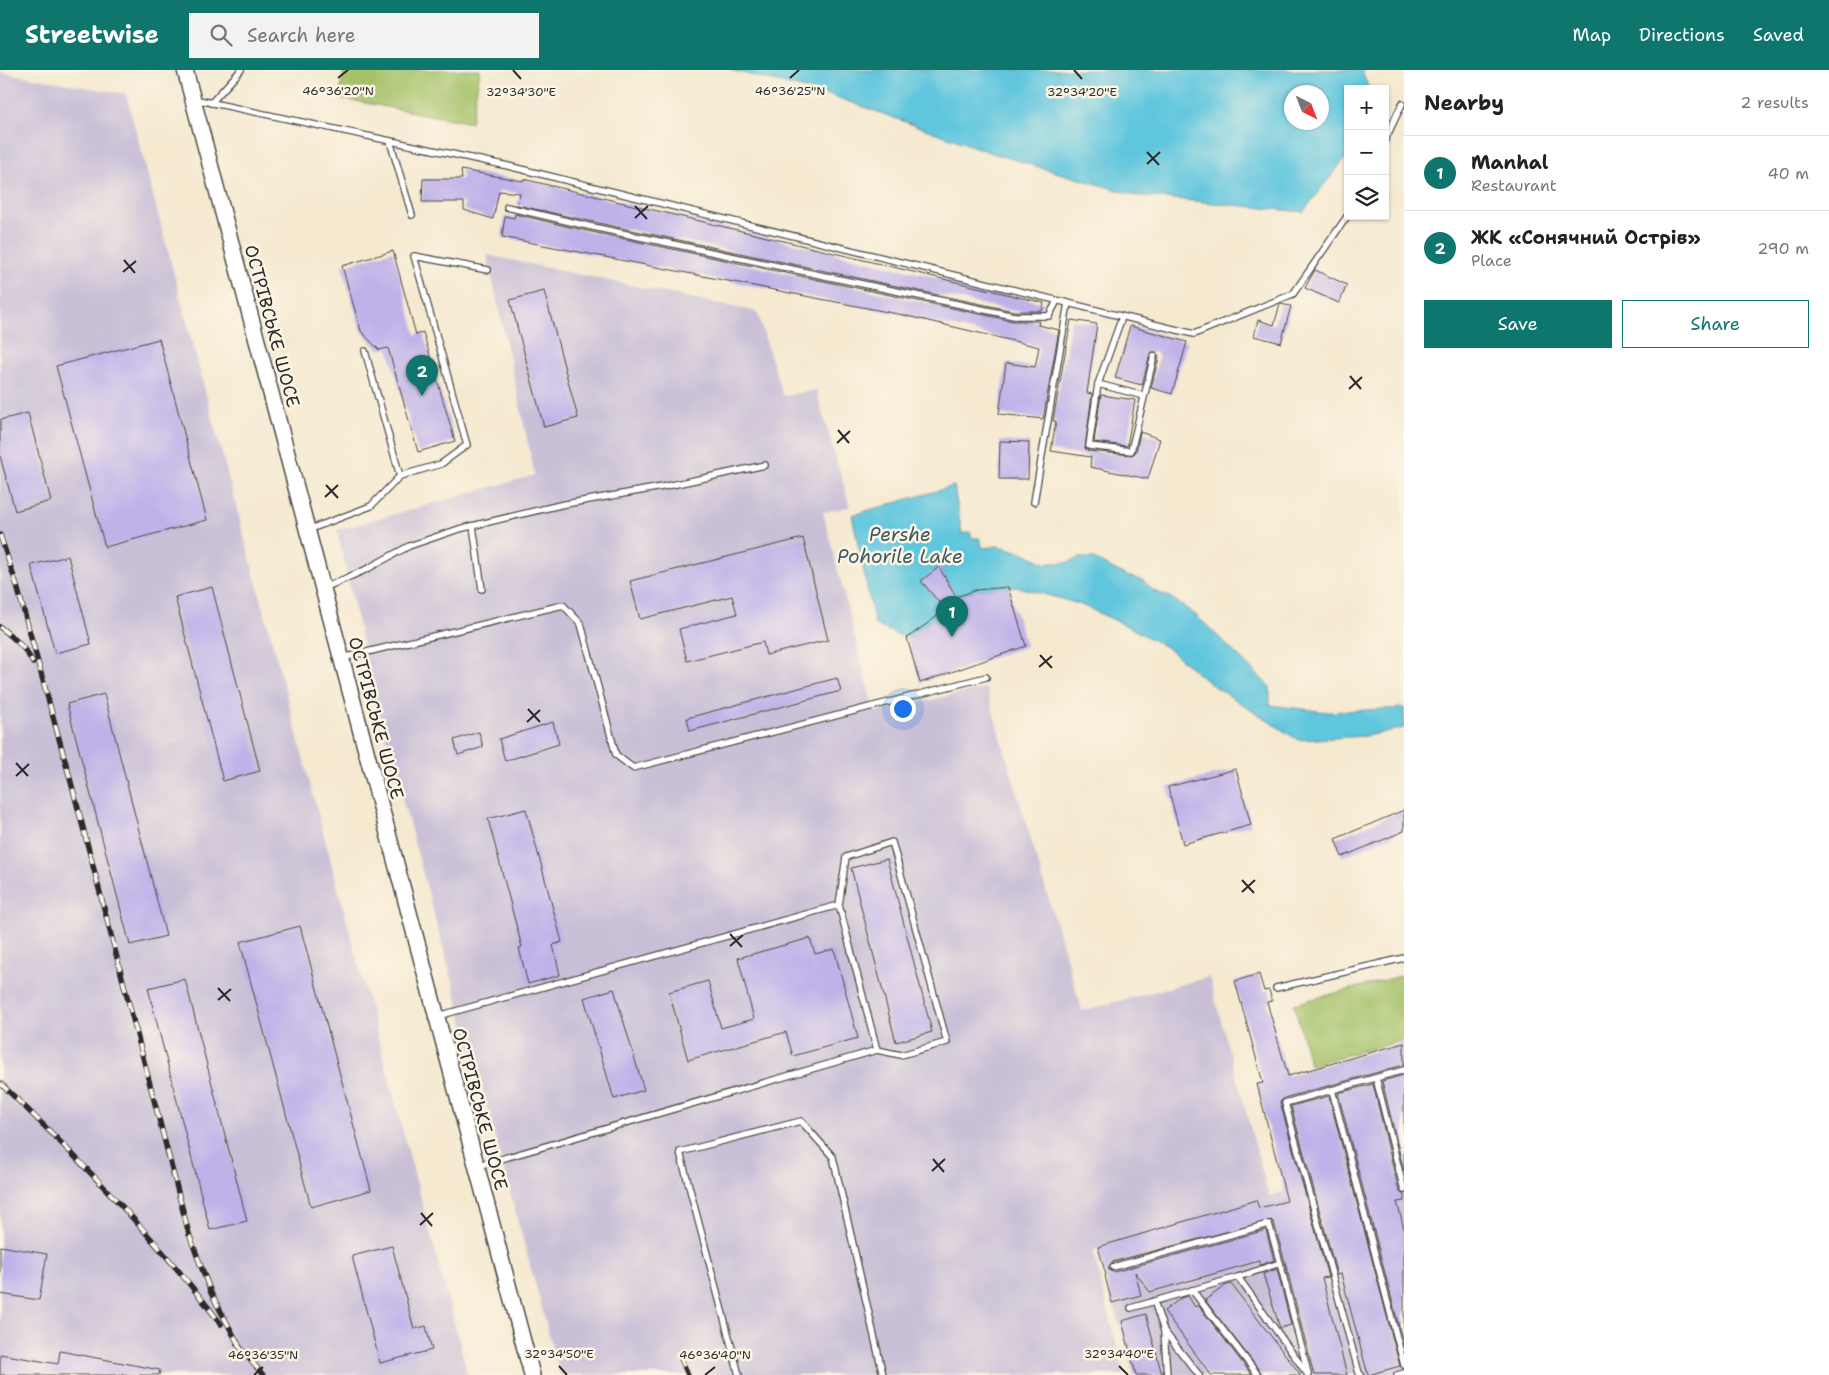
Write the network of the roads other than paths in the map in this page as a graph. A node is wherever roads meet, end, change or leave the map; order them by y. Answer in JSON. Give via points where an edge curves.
{"nodes":[{"id":1,"x":185,"y":70,"type":"edge"},
{"id":2,"x":241,"y":70,"type":"edge"},
{"id":3,"x":192,"y":99,"type":"junction"},
{"id":4,"x":211,"y":103,"type":"junction"},
{"id":5,"x":1402,"y":104,"type":"dead end"},
{"id":6,"x":1389,"y":132,"type":"edge"},
{"id":7,"x":390,"y":141,"type":"junction"},
{"id":8,"x":507,"y":207,"type":"dead end"},
{"id":9,"x":412,"y":215,"type":"dead end"},
{"id":10,"x":1345,"y":220,"type":"edge"},
{"id":11,"x":488,"y":270,"type":"dead end"},
{"id":12,"x":1057,"y":301,"type":"junction"},
{"id":13,"x":1068,"y":304,"type":"junction"},
{"id":14,"x":1122,"y":316,"type":"junction"},
{"id":15,"x":365,"y":351,"type":"dead end"},
{"id":16,"x":1154,"y":356,"type":"dead end"},
{"id":17,"x":1098,"y":384,"type":"junction"},
{"id":18,"x":1144,"y":396,"type":"junction"},
{"id":19,"x":765,"y":465,"type":"dead end"},
{"id":20,"x":400,"y":476,"type":"junction"},
{"id":21,"x":1034,"y":502,"type":"dead end"},
{"id":22,"x":473,"y":526,"type":"junction"},
{"id":23,"x":307,"y":530,"type":"junction"},
{"id":24,"x":322,"y":588,"type":"junction"},
{"id":25,"x":482,"y":589,"type":"dead end"},
{"id":26,"x":341,"y":659,"type":"junction"},
{"id":27,"x":986,"y":678,"type":"dead end"},
{"id":28,"x":839,"y":906,"type":"junction"},
{"id":29,"x":1404,"y":958,"type":"edge"},
{"id":30,"x":1276,"y":988,"type":"dead end"},
{"id":31,"x":436,"y":1016,"type":"junction"},
{"id":32,"x":877,"y":1050,"type":"junction"},
{"id":33,"x":1404,"y":1070,"type":"edge"},
{"id":34,"x":1376,"y":1078,"type":"junction"},
{"id":35,"x":1332,"y":1090,"type":"junction"},
{"id":36,"x":476,"y":1166,"type":"junction"},
{"id":37,"x":1404,"y":1190,"type":"edge"},
{"id":38,"x":1280,"y":1263,"type":"junction"},
{"id":39,"x":1113,"y":1267,"type":"dead end"},
{"id":40,"x":1238,"y":1277,"type":"junction"},
{"id":41,"x":1192,"y":1290,"type":"junction"},
{"id":42,"x":1154,"y":1301,"type":"junction"},
{"id":43,"x":1130,"y":1308,"type":"dead end"},
{"id":44,"x":1164,"y":1331,"type":"junction"},
{"id":45,"x":1404,"y":1365,"type":"edge"},
{"id":46,"x":1404,"y":1373,"type":"edge"},
{"id":47,"x":532,"y":1375,"type":"edge"},
{"id":48,"x":739,"y":1375,"type":"edge"},
{"id":49,"x":883,"y":1375,"type":"edge"},
{"id":50,"x":1168,"y":1375,"type":"edge"},
{"id":51,"x":1200,"y":1375,"type":"edge"},
{"id":52,"x":1258,"y":1375,"type":"edge"},
{"id":53,"x":1308,"y":1375,"type":"edge"},
{"id":54,"x":1361,"y":1375,"type":"edge"},
{"id":55,"x":1397,"y":1375,"type":"edge"}],
"edges":[{"from":1,"to":3,"type":"street","name":"ОСТРІВСЬКЕ ШОСЕ"},
{"from":2,"to":4,"type":"lane"},
{"from":3,"to":4,"type":"lane"},
{"from":3,"to":23,"type":"street","name":"ОСТРІВСЬКЕ ШОСЕ"},
{"from":4,"to":7,"type":"lane"},
{"from":5,"to":6,"type":"lane"},
{"from":7,"to":9,"type":"lane"},
{"from":7,"to":12,"type":"lane","via":[[508,166]]},
{"from":8,"to":12,"type":"lane","via":[[1014,316],[1049,316]]},
{"from":10,"to":14,"type":"lane","via":[[1293,294],[1194,334]]},
{"from":11,"to":20,"type":"lane","via":[[414,256],[467,445],[441,464]]},
{"from":12,"to":13,"type":"lane"},
{"from":13,"to":14,"type":"lane"},
{"from":13,"to":21,"type":"lane"},
{"from":14,"to":17,"type":"lane"},
{"from":15,"to":20,"type":"lane"},
{"from":16,"to":18,"type":"lane"},
{"from":17,"to":18,"type":"lane"},
{"from":17,"to":18,"type":"lane","via":[[1089,446],[1131,451]]},
{"from":19,"to":22,"type":"lane","via":[[560,505]]},
{"from":20,"to":23,"type":"lane","via":[[371,506]]},
{"from":22,"to":24,"type":"lane","via":[[409,546]]},
{"from":22,"to":25,"type":"lane"},
{"from":23,"to":24,"type":"street","name":"ОСТРІВСЬКЕ ШОСЕ"},
{"from":24,"to":26,"type":"street","name":"ОСТРІВСЬКЕ ШОСЕ"},
{"from":26,"to":27,"type":"lane","via":[[563,604],[581,624],[616,755],[633,768]]},
{"from":26,"to":31,"type":"street","name":"ОСТРІВСЬКЕ ШОСЕ"},
{"from":28,"to":31,"type":"lane"},
{"from":28,"to":32,"type":"lane"},
{"from":28,"to":32,"type":"lane","via":[[846,857],[892,842],[947,1042],[901,1055]]},
{"from":29,"to":30,"type":"lane"},
{"from":31,"to":36,"type":"street","name":"ОСТРІВСЬКЕ ШОСЕ"},
{"from":32,"to":36,"type":"lane"},
{"from":33,"to":34,"type":"lane"},
{"from":34,"to":35,"type":"lane"},
{"from":34,"to":37,"type":"lane"},
{"from":35,"to":45,"type":"lane"},
{"from":35,"to":54,"type":"lane","via":[[1285,1103]]},
{"from":36,"to":47,"type":"street","name":"ОСТРІВСЬКЕ ШОСЕ"},
{"from":38,"to":39,"type":"lane","via":[[1269,1224]]},
{"from":38,"to":40,"type":"lane"},
{"from":38,"to":53,"type":"lane"},
{"from":40,"to":41,"type":"lane"},
{"from":40,"to":53,"type":"lane"},
{"from":41,"to":42,"type":"lane"},
{"from":41,"to":52,"type":"lane"},
{"from":42,"to":43,"type":"lane"},
{"from":42,"to":44,"type":"lane"},
{"from":44,"to":50,"type":"lane"},
{"from":44,"to":51,"type":"lane"},
{"from":46,"to":55,"type":"lane"},
{"from":48,"to":49,"type":"lane","via":[[680,1152],[801,1121],[833,1157]]}]}
